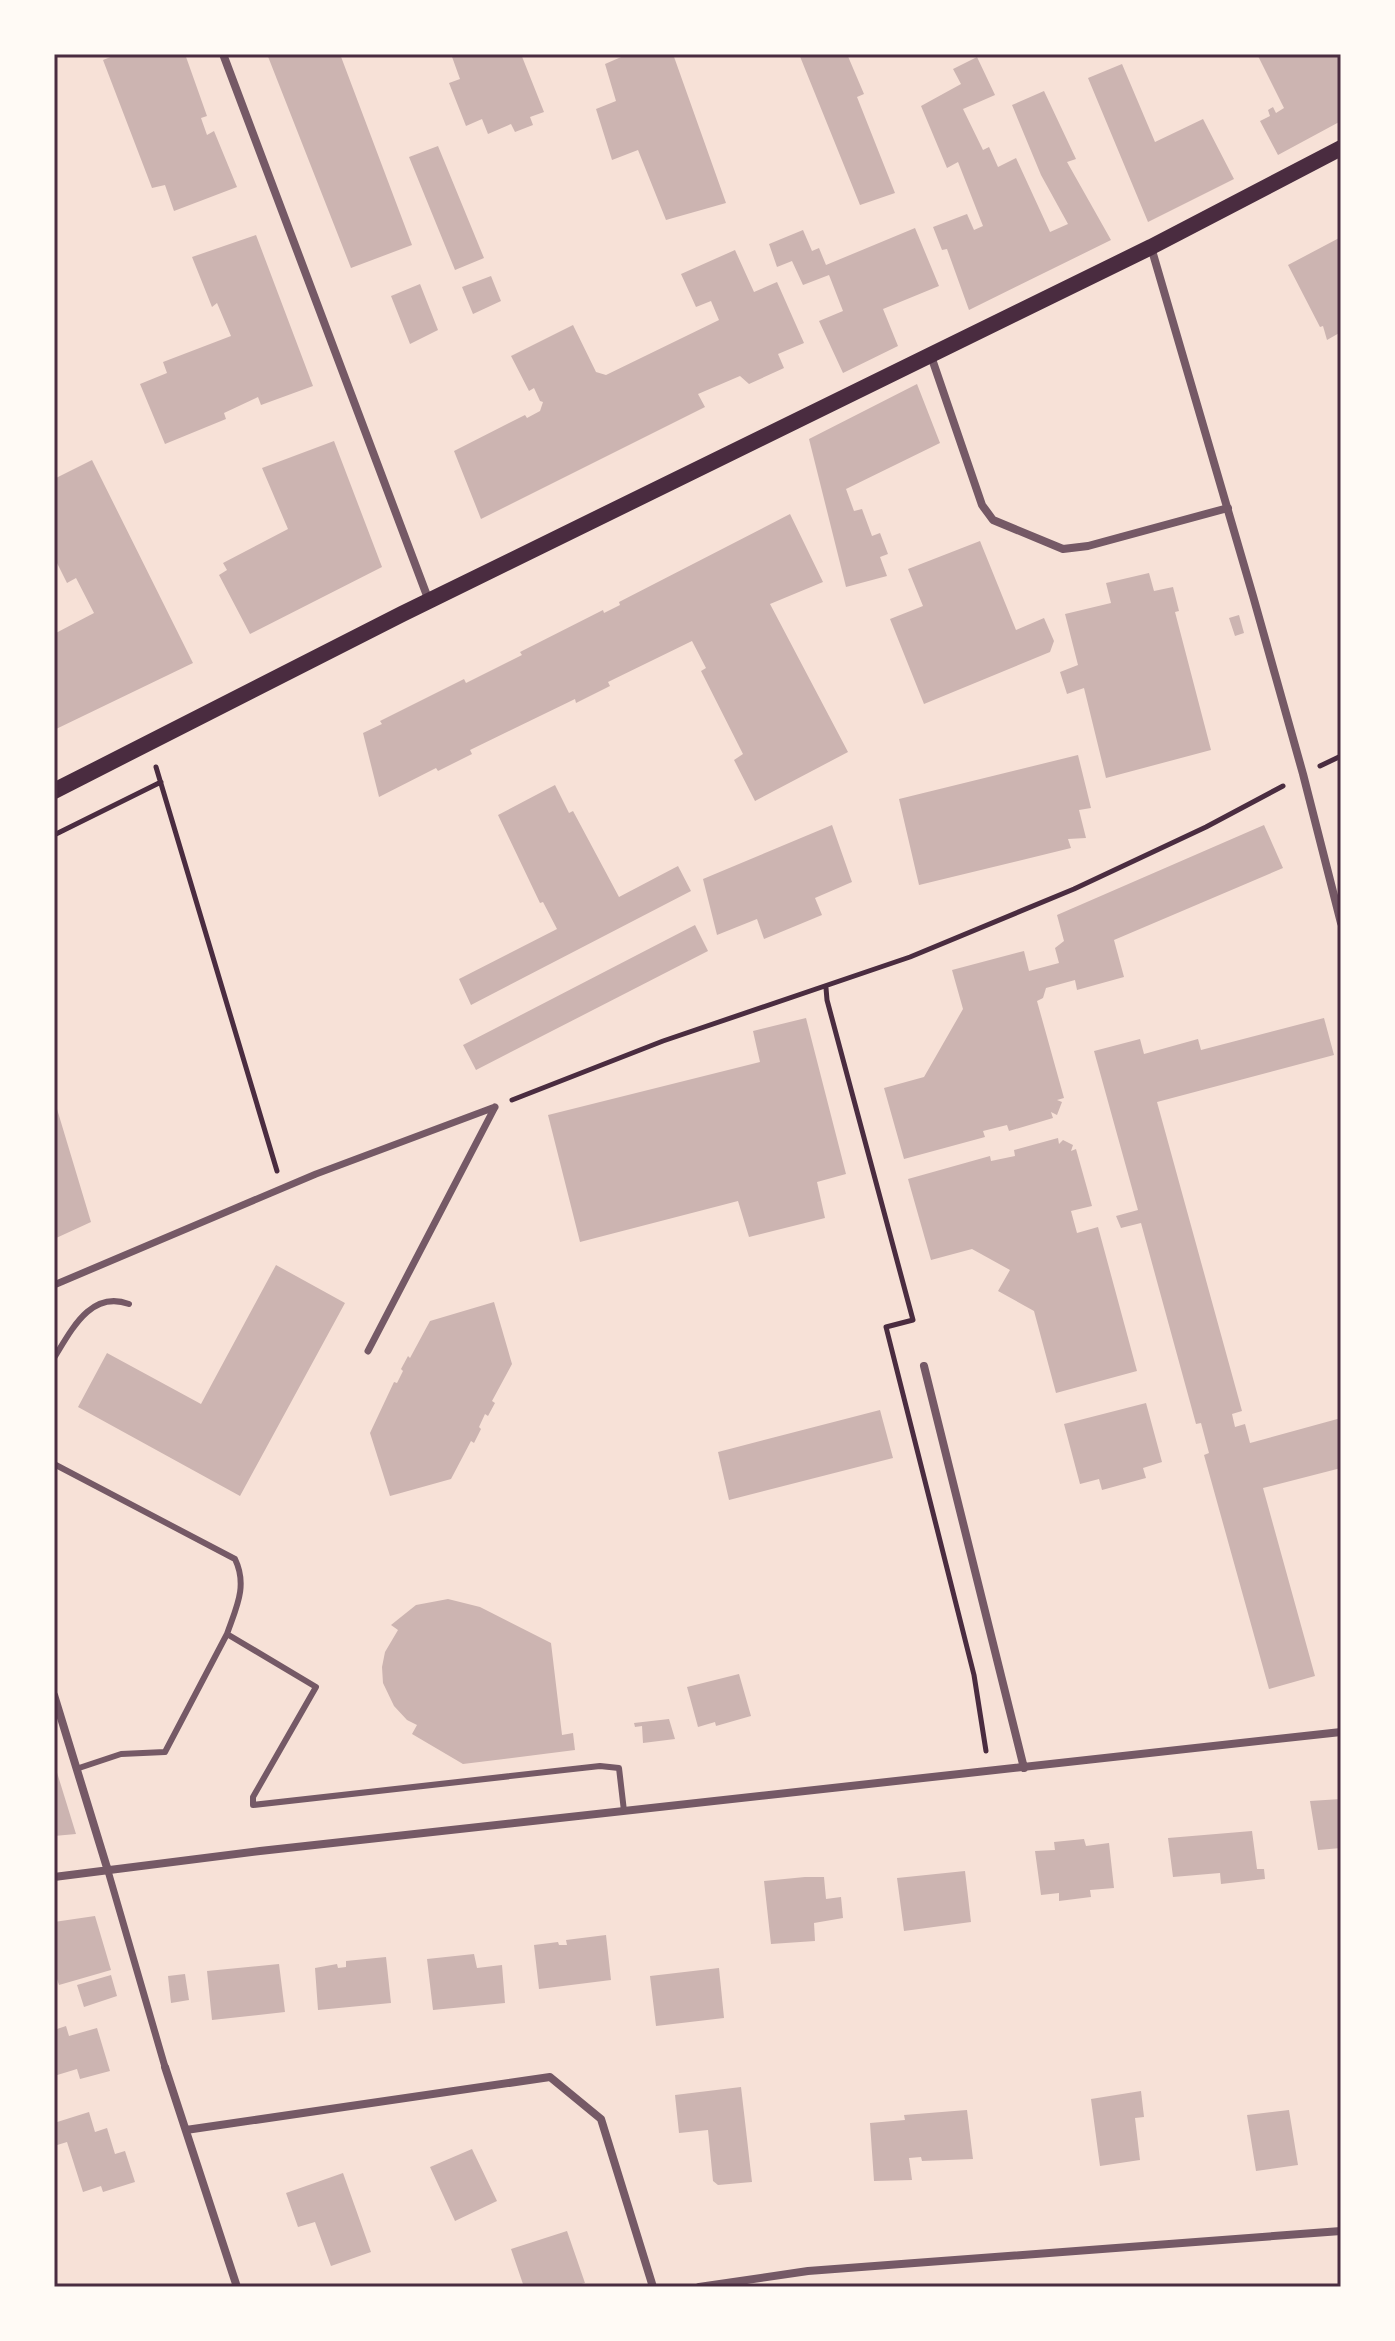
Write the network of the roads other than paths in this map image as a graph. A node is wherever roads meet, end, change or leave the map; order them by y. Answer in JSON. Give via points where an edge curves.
{"nodes":[{"id":1,"x":223,"y":54,"type":"edge"},
{"id":2,"x":1341,"y":148,"type":"edge"},
{"id":3,"x":1151,"y":247,"type":"junction"},
{"id":4,"x":930,"y":355,"type":"junction"},
{"id":5,"x":1228,"y":508,"type":"junction"},
{"id":6,"x":429,"y":601,"type":"junction"},
{"id":7,"x":54,"y":791,"type":"edge"},
{"id":8,"x":1341,"y":883,"type":"edge"},
{"id":9,"x":1331,"y":885,"type":"junction"},
{"id":10,"x":1341,"y":923,"type":"edge"},
{"id":11,"x":54,"y":1285,"type":"edge"},
{"id":12,"x":129,"y":1304,"type":"dead end"},
{"id":13,"x":368,"y":1351,"type":"dead end"},
{"id":14,"x":54,"y":1358,"type":"edge"},
{"id":15,"x":924,"y":1366,"type":"dead end"},
{"id":16,"x":54,"y":1464,"type":"edge"},
{"id":17,"x":227,"y":1634,"type":"junction"},
{"id":18,"x":54,"y":1695,"type":"edge"},
{"id":19,"x":1341,"y":1732,"type":"edge"},
{"id":20,"x":1024,"y":1768,"type":"junction"},
{"id":21,"x":76,"y":1769,"type":"junction"},
{"id":22,"x":624,"y":1811,"type":"junction"},
{"id":23,"x":108,"y":1871,"type":"junction"},
{"id":24,"x":54,"y":1877,"type":"edge"},
{"id":25,"x":165,"y":2067,"type":"joint"},
{"id":26,"x":186,"y":2130,"type":"junction"},
{"id":27,"x":1341,"y":2231,"type":"edge"},
{"id":28,"x":237,"y":2287,"type":"edge"},
{"id":29,"x":653,"y":2287,"type":"edge"},
{"id":30,"x":699,"y":2287,"type":"edge"}],
"edges":[{"from":1,"to":6,"type":"street"},
{"from":2,"to":3,"type":"main road"},
{"from":3,"to":4,"type":"main road"},
{"from":3,"to":5,"type":"street"},
{"from":4,"to":5,"type":"street","via":[[982,505],[993,520],[1063,549]]},
{"from":4,"to":6,"type":"main road"},
{"from":5,"to":9,"type":"street"},
{"from":6,"to":7,"type":"main road"},
{"from":8,"to":9,"type":"street"},
{"from":9,"to":10,"type":"street"},
{"from":11,"to":13,"type":"street","via":[[282,1188],[495,1107]]},
{"from":12,"to":14,"type":"lane","via":[[116,1299],[92,1307]]},
{"from":15,"to":20,"type":"street"},
{"from":16,"to":17,"type":"lane","via":[[235,1559],[243,1588]]},
{"from":17,"to":21,"type":"lane","via":[[165,1752],[121,1754]]},
{"from":17,"to":22,"type":"lane","via":[[316,1687],[253,1805],[600,1766],[619,1768]]},
{"from":18,"to":21,"type":"street"},
{"from":19,"to":20,"type":"street"},
{"from":20,"to":22,"type":"street"},
{"from":21,"to":23,"type":"street"},
{"from":22,"to":23,"type":"street"},
{"from":23,"to":24,"type":"street"},
{"from":23,"to":25,"type":"street"},
{"from":25,"to":26,"type":"street"},
{"from":26,"to":28,"type":"street"},
{"from":26,"to":29,"type":"street","via":[[550,2077],[601,2119]]},
{"from":27,"to":30,"type":"street","via":[[808,2271]]}]}
